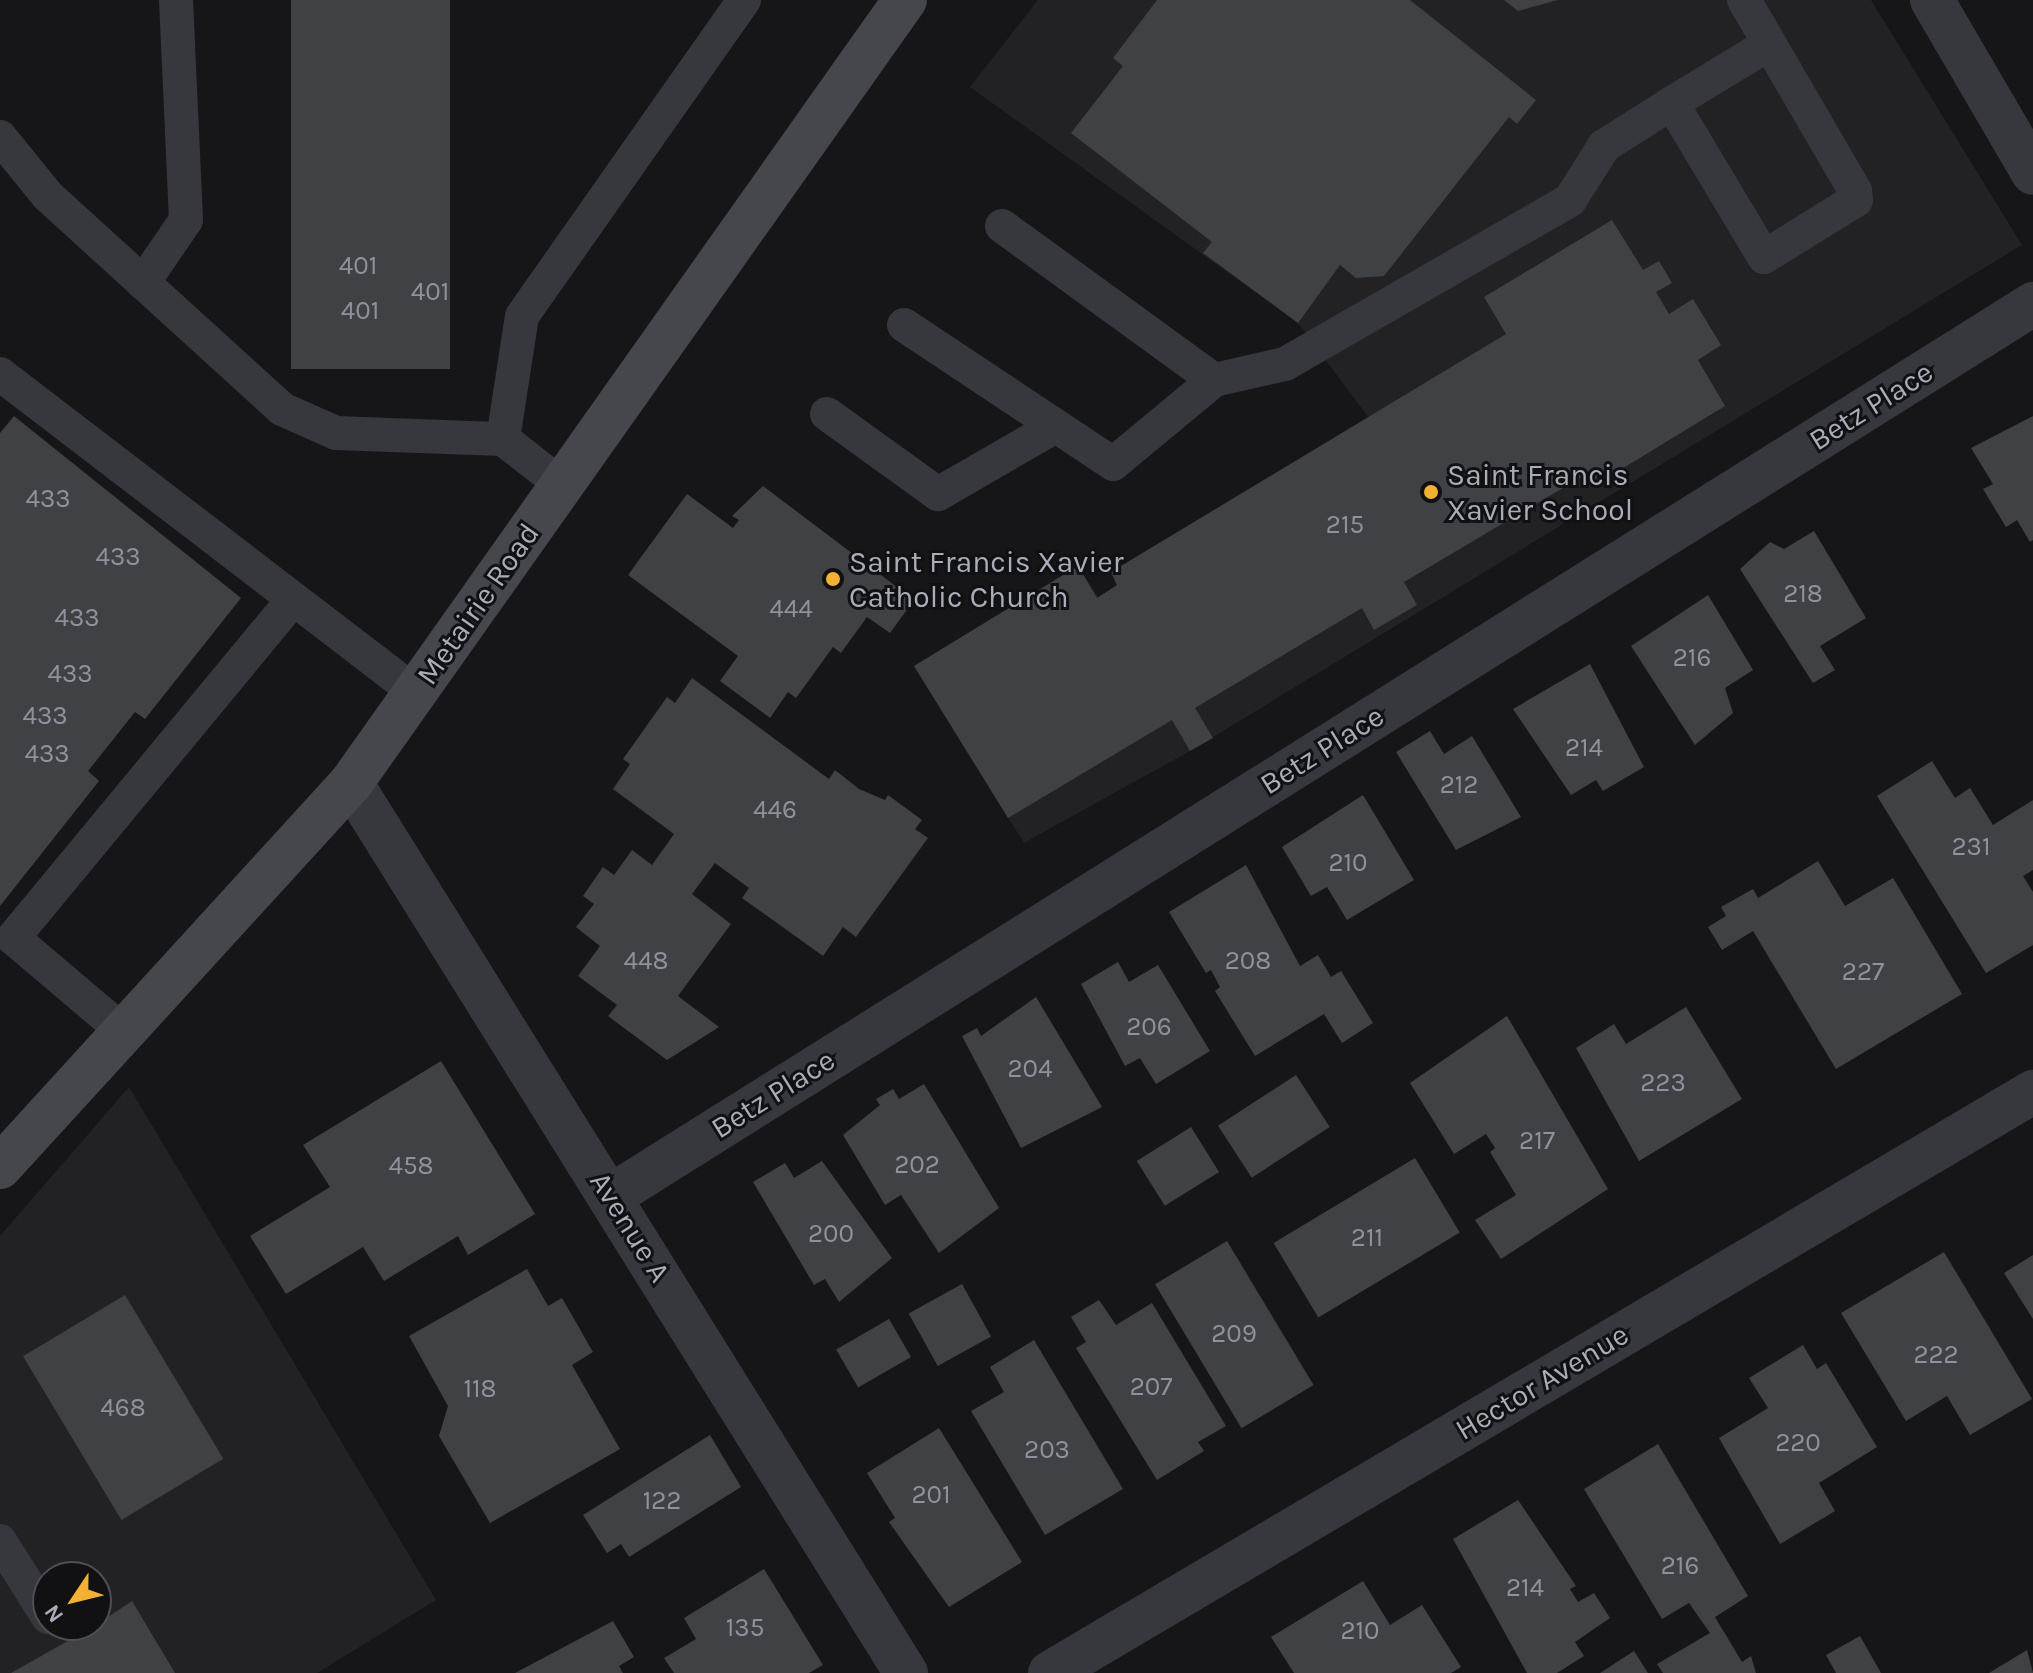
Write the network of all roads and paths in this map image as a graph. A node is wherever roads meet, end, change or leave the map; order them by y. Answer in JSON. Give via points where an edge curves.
{"nodes":[{"id":1,"x":176,"y":0,"type":"edge"},
{"id":2,"x":744,"y":0,"type":"edge"},
{"id":3,"x":905,"y":0,"type":"edge"},
{"id":4,"x":1744,"y":0,"type":"edge"},
{"id":5,"x":1932,"y":0,"type":"edge"},
{"id":6,"x":1769,"y":44,"type":"junction"},
{"id":7,"x":1672,"y":103,"type":"junction"},
{"id":8,"x":0,"y":137,"type":"edge"},
{"id":9,"x":2033,"y":173,"type":"edge"},
{"id":10,"x":1002,"y":226,"type":"dead end"},
{"id":11,"x":143,"y":283,"type":"junction"},
{"id":12,"x":2033,"y":304,"type":"edge"},
{"id":13,"x":904,"y":325,"type":"dead end"},
{"id":14,"x":0,"y":374,"type":"edge"},
{"id":15,"x":1214,"y":380,"type":"junction"},
{"id":16,"x":827,"y":414,"type":"dead end"},
{"id":17,"x":1056,"y":426,"type":"junction"},
{"id":18,"x":503,"y":439,"type":"junction"},
{"id":19,"x":562,"y":485,"type":"junction"},
{"id":20,"x":293,"y":599,"type":"junction"},
{"id":21,"x":415,"y":692,"type":"junction"},
{"id":22,"x":351,"y":783,"type":"junction"},
{"id":23,"x":7,"y":933,"type":"edge"},
{"id":24,"x":124,"y":1032,"type":"junction"},
{"id":25,"x":2033,"y":1092,"type":"edge"},
{"id":26,"x":0,"y":1167,"type":"edge"},
{"id":27,"x":611,"y":1196,"type":"junction"},
{"id":28,"x":0,"y":1541,"type":"edge"},
{"id":29,"x":32,"y":1592,"type":"edge"},
{"id":30,"x":906,"y":1673,"type":"edge"},
{"id":31,"x":1050,"y":1673,"type":"edge"}],
"edges":[{"from":1,"to":11,"type":"lane","via":[[186,220]]},
{"from":2,"to":18,"type":"lane","via":[[522,316]]},
{"from":3,"to":19,"type":"main road","name":"Metairie Road"},
{"from":4,"to":6,"type":"lane"},
{"from":5,"to":9,"type":"street"},
{"from":6,"to":7,"type":"lane"},
{"from":6,"to":7,"type":"lane","via":[[1856,200],[1774,256],[1755,252]]},
{"from":7,"to":15,"type":"lane","via":[[1604,146],[1570,200],[1285,364]]},
{"from":8,"to":11,"type":"lane","via":[[48,196]]},
{"from":10,"to":15,"type":"lane"},
{"from":11,"to":18,"type":"lane","via":[[282,409],[336,433]]},
{"from":12,"to":27,"type":"street","name":"Betz Place"},
{"from":13,"to":17,"type":"lane"},
{"from":14,"to":20,"type":"lane"},
{"from":15,"to":17,"type":"lane","via":[[1113,464]]},
{"from":16,"to":17,"type":"lane","via":[[938,494]]},
{"from":18,"to":19,"type":"lane"},
{"from":19,"to":21,"type":"main road","name":"Metairie Road"},
{"from":20,"to":21,"type":"lane"},
{"from":20,"to":23,"type":"lane"},
{"from":21,"to":22,"type":"main road","name":"Metairie Road"},
{"from":22,"to":24,"type":"main road","name":"Metairie Road"},
{"from":22,"to":27,"type":"street","name":"Avenue A"},
{"from":23,"to":24,"type":"lane"},
{"from":24,"to":26,"type":"main road","name":"Metairie Road"},
{"from":25,"to":31,"type":"street","name":"Hector Avenue"},
{"from":27,"to":30,"type":"street","name":"Avenue A"},
{"from":28,"to":29,"type":"lane"}]}
